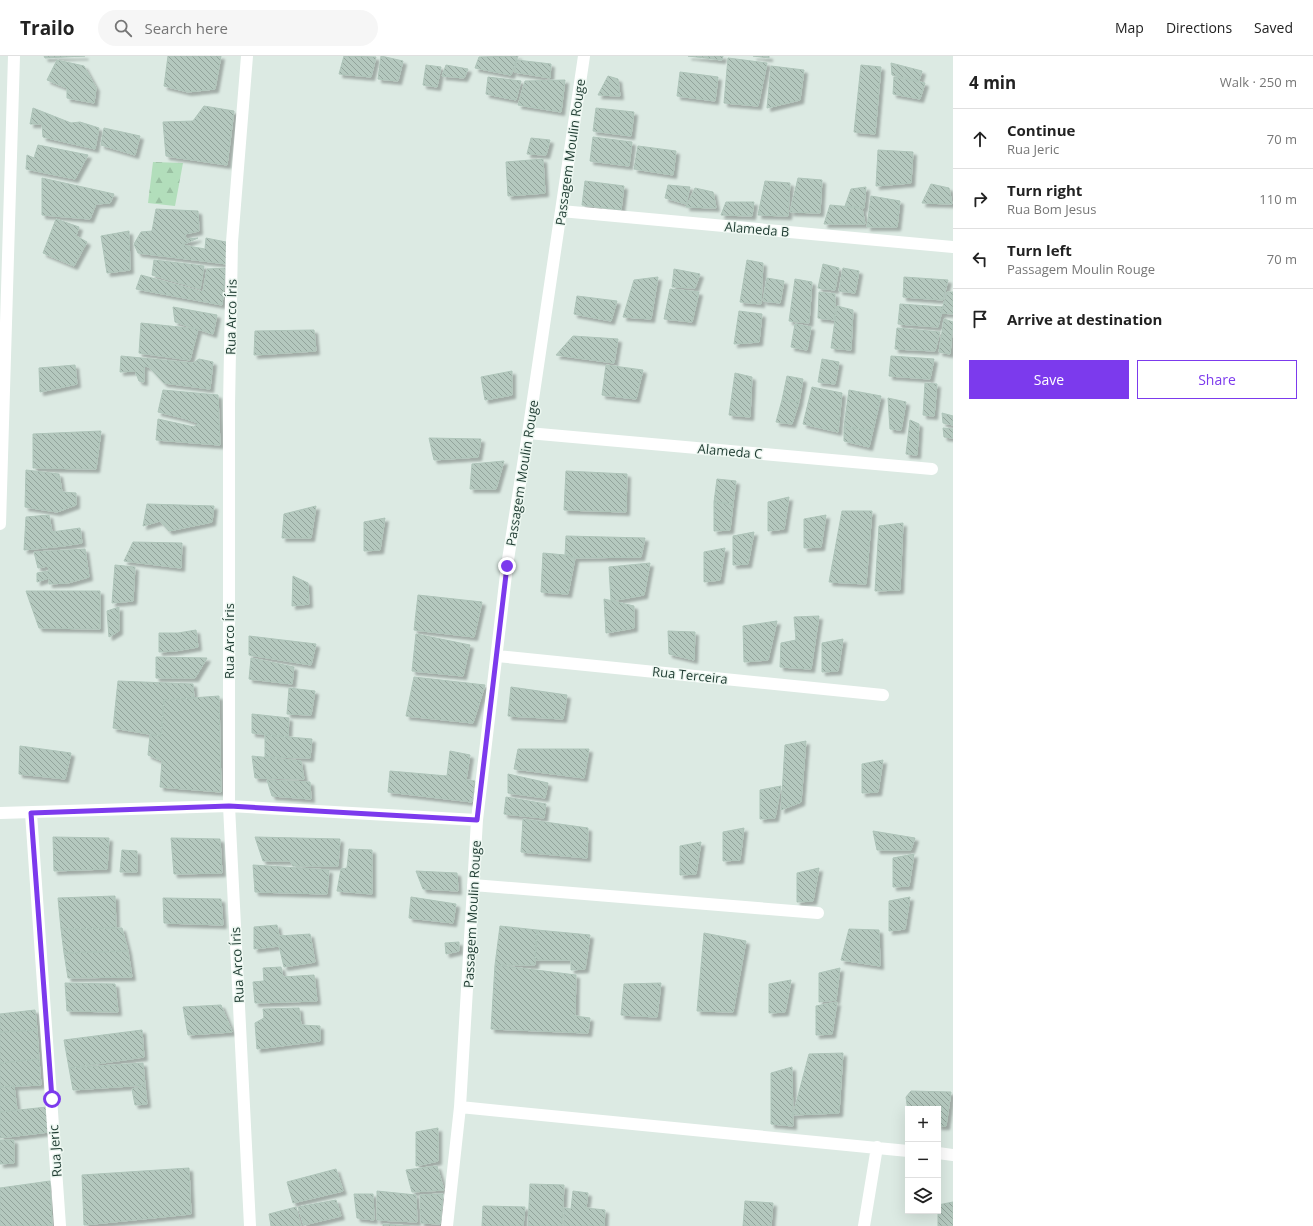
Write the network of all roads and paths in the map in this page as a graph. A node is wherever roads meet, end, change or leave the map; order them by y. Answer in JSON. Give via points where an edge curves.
{"nodes":[{"id":1,"x":14,"y":56,"type":"edge"},
{"id":2,"x":247,"y":56,"type":"edge"},
{"id":3,"x":584,"y":56,"type":"edge"},
{"id":4,"x":561,"y":211,"type":"junction"},
{"id":5,"x":953,"y":248,"type":"edge"},
{"id":6,"x":528,"y":433,"type":"junction"},
{"id":7,"x":932,"y":469,"type":"dead end"},
{"id":8,"x":0,"y":524,"type":"edge"},
{"id":9,"x":497,"y":656,"type":"junction"},
{"id":10,"x":883,"y":694,"type":"dead end"},
{"id":11,"x":229,"y":806,"type":"junction"},
{"id":12,"x":0,"y":813,"type":"edge"},
{"id":13,"x":31,"y":813,"type":"junction"},
{"id":14,"x":477,"y":820,"type":"junction"},
{"id":15,"x":473,"y":885,"type":"junction"},
{"id":16,"x":818,"y":913,"type":"dead end"},
{"id":17,"x":460,"y":1107,"type":"junction"},
{"id":18,"x":877,"y":1148,"type":"junction"},
{"id":19,"x":905,"y":1150,"type":"edge"},
{"id":20,"x":941,"y":1153,"type":"edge"},
{"id":21,"x":953,"y":1155,"type":"edge"},
{"id":22,"x":60,"y":1226,"type":"edge"},
{"id":23,"x":250,"y":1226,"type":"edge"},
{"id":24,"x":447,"y":1226,"type":"edge"},
{"id":25,"x":864,"y":1226,"type":"edge"}],
"edges":[{"from":1,"to":8,"type":"street"},
{"from":2,"to":11,"type":"street","name":"Rua Arco Íris","via":[[232,258],[229,405]]},
{"from":3,"to":4,"type":"street","name":"Passagem Moulin Rouge"},
{"from":4,"to":5,"type":"street","name":"Alameda B"},
{"from":4,"to":6,"type":"street","name":"Passagem Moulin Rouge"},
{"from":6,"to":7,"type":"street","name":"Alameda C"},
{"from":6,"to":9,"type":"street","name":"Passagem Moulin Rouge","via":[[507,566]]},
{"from":9,"to":10,"type":"street","name":"Rua Terceira"},
{"from":9,"to":14,"type":"street","name":"Passagem Moulin Rouge"},
{"from":11,"to":13,"type":"street"},
{"from":11,"to":14,"type":"street"},
{"from":11,"to":23,"type":"street","name":"Rua Arco Íris"},
{"from":12,"to":13,"type":"street"},
{"from":13,"to":22,"type":"street","name":"Rua Jeric"},
{"from":14,"to":15,"type":"street","name":"Passagem Moulin Rouge"},
{"from":15,"to":16,"type":"street"},
{"from":15,"to":17,"type":"street","name":"Passagem Moulin Rouge"},
{"from":17,"to":18,"type":"street"},
{"from":17,"to":24,"type":"street","name":"Passagem Moulin Rouge"},
{"from":18,"to":19,"type":"street"},
{"from":18,"to":25,"type":"street"},
{"from":20,"to":21,"type":"street"}]}
